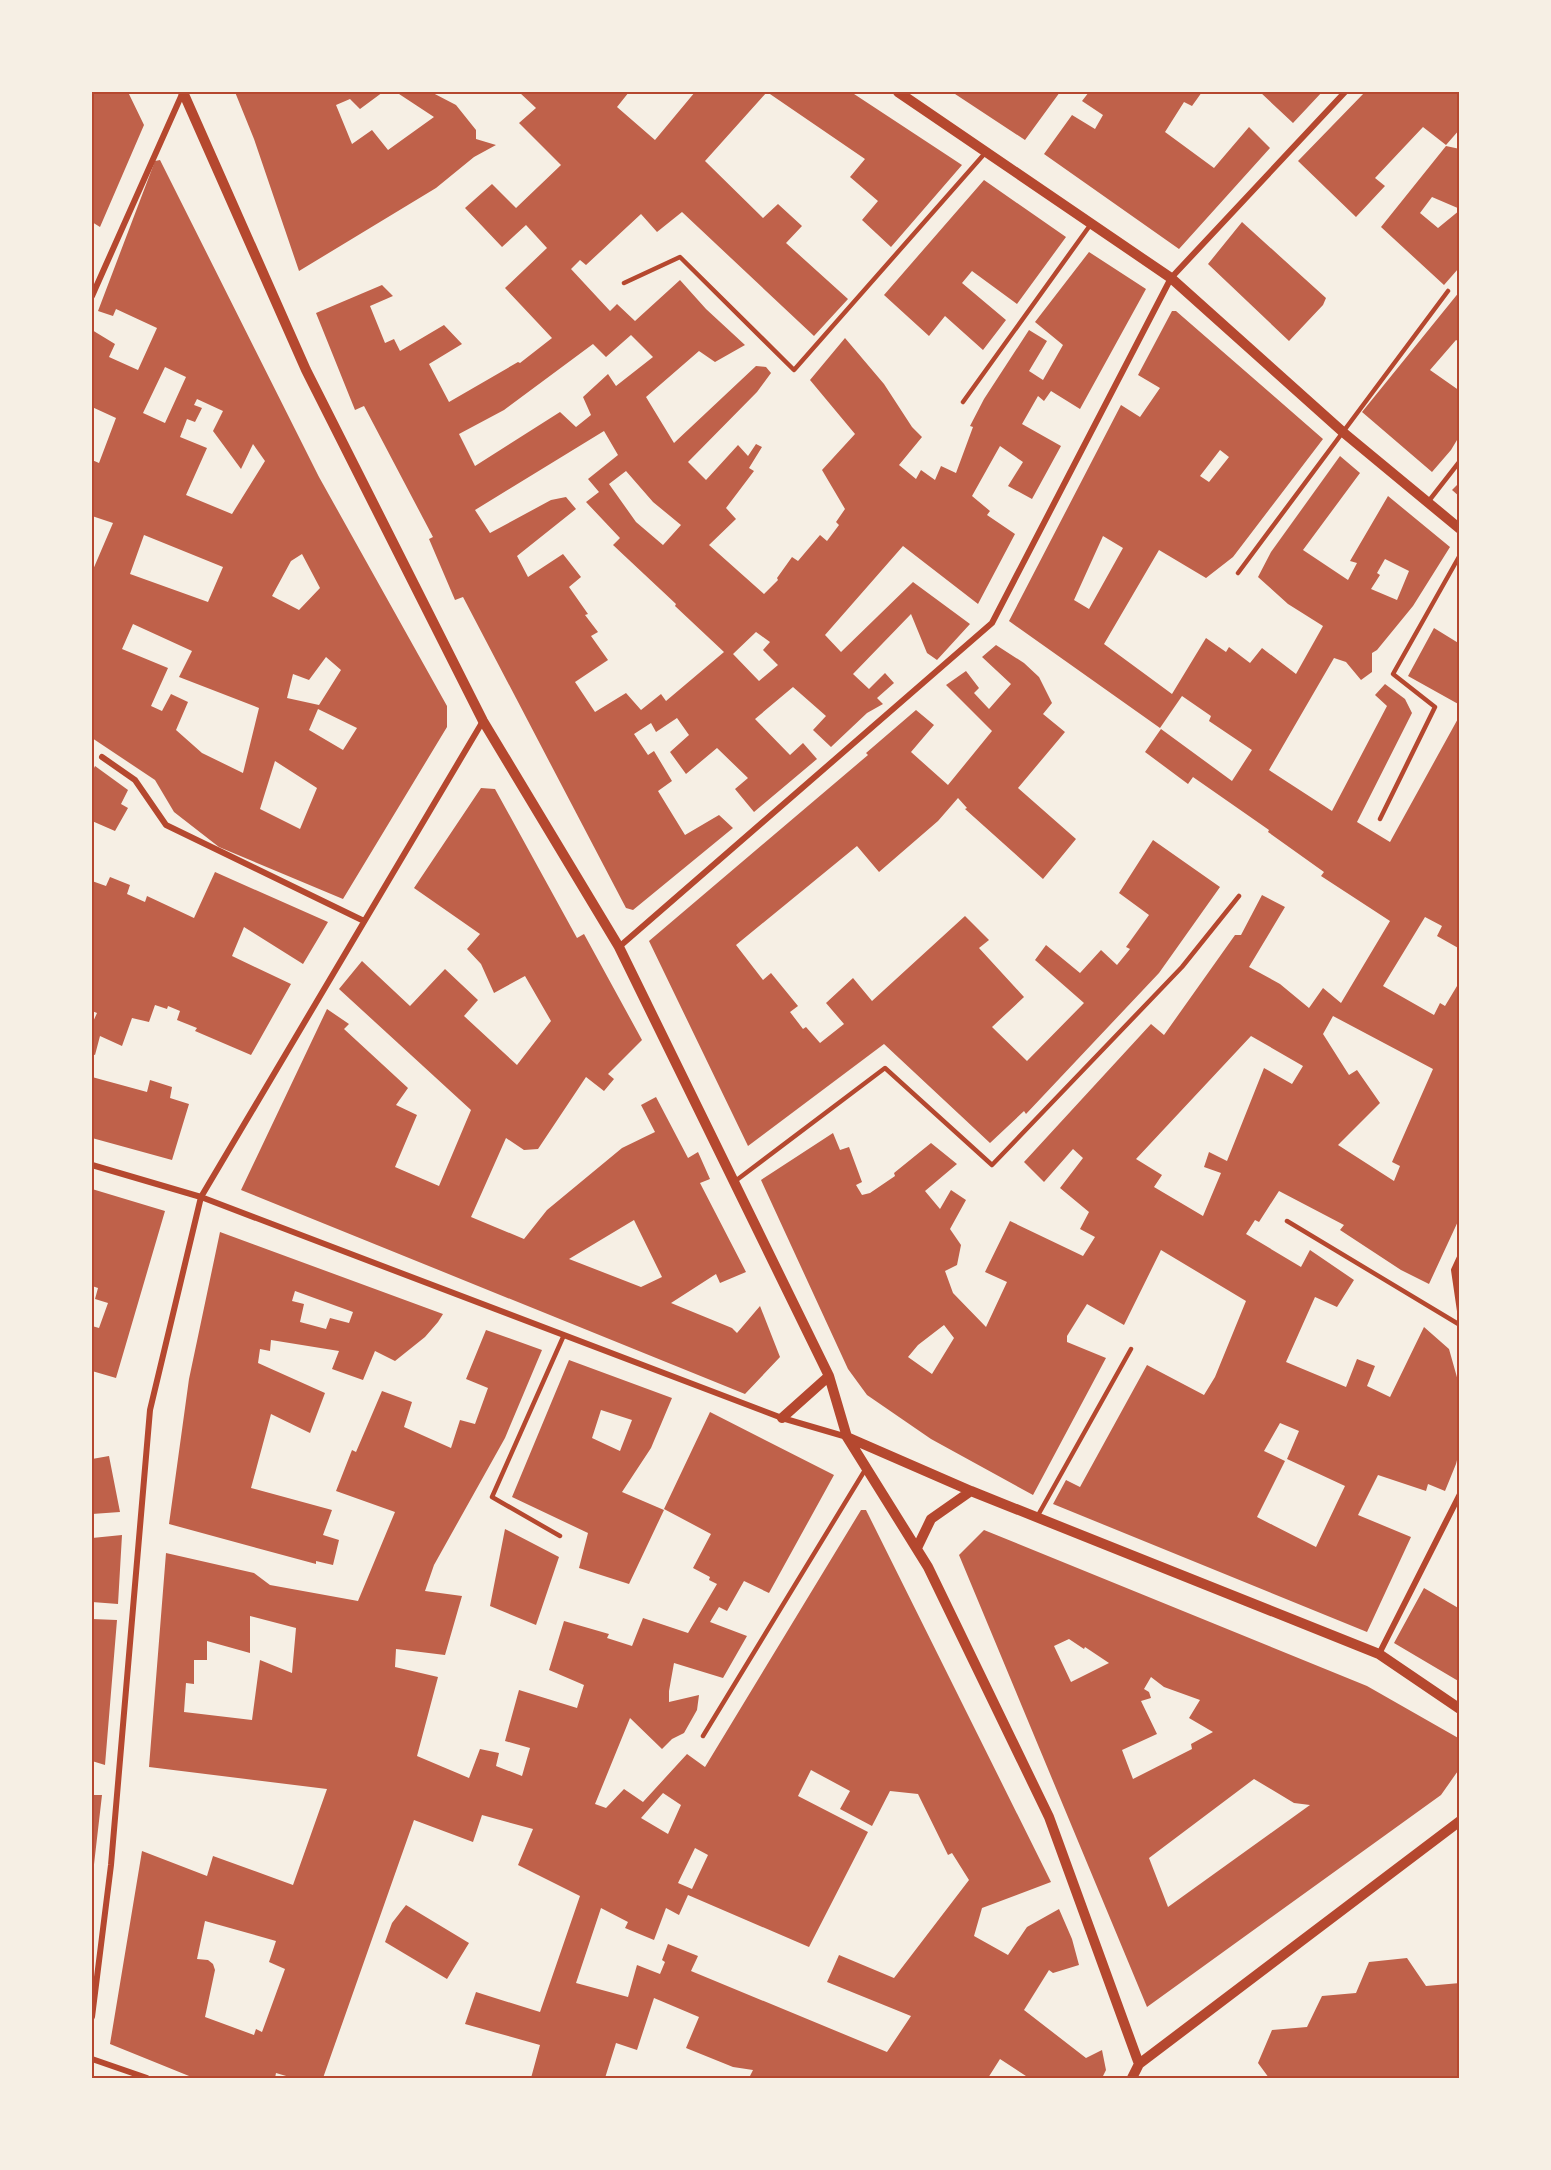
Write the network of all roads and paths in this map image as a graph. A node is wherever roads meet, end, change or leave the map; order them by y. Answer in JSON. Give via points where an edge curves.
{"nodes":[{"id":1,"x":183,"y":92,"type":"edge"},
{"id":2,"x":898,"y":92,"type":"edge"},
{"id":3,"x":1345,"y":92,"type":"edge"},
{"id":4,"x":987,"y":152,"type":"junction"},
{"id":5,"x":1091,"y":224,"type":"junction"},
{"id":6,"x":1171,"y":278,"type":"junction"},
{"id":7,"x":624,"y":283,"type":"dead end"},
{"id":8,"x":1448,"y":291,"type":"dead end"},
{"id":9,"x":92,"y":296,"type":"edge"},
{"id":10,"x":963,"y":402,"type":"dead end"},
{"id":11,"x":1344,"y":434,"type":"junction"},
{"id":12,"x":1460,"y":461,"type":"edge"},
{"id":13,"x":1428,"y":502,"type":"junction"},
{"id":14,"x":1460,"y":529,"type":"edge"},
{"id":15,"x":1460,"y":555,"type":"edge"},
{"id":16,"x":1238,"y":573,"type":"dead end"},
{"id":17,"x":483,"y":721,"type":"junction"},
{"id":18,"x":102,"y":757,"type":"dead end"},
{"id":19,"x":1380,"y":819,"type":"dead end"},
{"id":20,"x":1239,"y":896,"type":"dead end"},
{"id":21,"x":364,"y":921,"type":"junction"},
{"id":22,"x":619,"y":947,"type":"junction"},
{"id":23,"x":92,"y":1165,"type":"edge"},
{"id":24,"x":734,"y":1182,"type":"junction"},
{"id":25,"x":201,"y":1197,"type":"junction"},
{"id":26,"x":1287,"y":1221,"type":"dead end"},
{"id":27,"x":1460,"y":1257,"type":"edge"},
{"id":28,"x":1460,"y":1311,"type":"edge"},
{"id":29,"x":1460,"y":1324,"type":"edge"},
{"id":30,"x":564,"y":1335,"type":"junction"},
{"id":31,"x":1131,"y":1348,"type":"dead end"},
{"id":32,"x":829,"y":1376,"type":"junction"},
{"id":33,"x":782,"y":1418,"type":"junction"},
{"id":34,"x":847,"y":1437,"type":"junction"},
{"id":35,"x":867,"y":1468,"type":"junction"},
{"id":36,"x":971,"y":1491,"type":"junction"},
{"id":37,"x":1460,"y":1494,"type":"edge"},
{"id":38,"x":1036,"y":1517,"type":"junction"},
{"id":39,"x":560,"y":1536,"type":"dead end"},
{"id":40,"x":917,"y":1548,"type":"junction"},
{"id":41,"x":1379,"y":1654,"type":"junction"},
{"id":42,"x":1460,"y":1709,"type":"edge"},
{"id":43,"x":703,"y":1736,"type":"dead end"},
{"id":44,"x":1460,"y":1821,"type":"edge"},
{"id":45,"x":92,"y":2017,"type":"edge"},
{"id":46,"x":92,"y":2060,"type":"edge"},
{"id":47,"x":1139,"y":2064,"type":"junction"},
{"id":48,"x":132,"y":2076,"type":"edge"},
{"id":49,"x":147,"y":2079,"type":"edge"},
{"id":50,"x":1132,"y":2079,"type":"edge"}],
"edges":[{"from":1,"to":9,"type":"street"},
{"from":1,"to":17,"type":"street","via":[[306,370]]},
{"from":2,"to":4,"type":"street"},
{"from":3,"to":6,"type":"street"},
{"from":4,"to":5,"type":"street"},
{"from":4,"to":7,"type":"lane","via":[[794,370],[680,257]]},
{"from":5,"to":6,"type":"street"},
{"from":5,"to":10,"type":"lane"},
{"from":6,"to":11,"type":"street"},
{"from":6,"to":22,"type":"street","via":[[992,623]]},
{"from":8,"to":11,"type":"lane"},
{"from":11,"to":13,"type":"street"},
{"from":11,"to":16,"type":"lane"},
{"from":12,"to":13,"type":"lane"},
{"from":13,"to":14,"type":"street"},
{"from":15,"to":19,"type":"lane","via":[[1393,674],[1435,707]]},
{"from":17,"to":21,"type":"street"},
{"from":17,"to":22,"type":"street"},
{"from":18,"to":21,"type":"street","via":[[135,780],[166,825]]},
{"from":20,"to":24,"type":"lane","via":[[1182,968],[992,1165],[885,1068]]},
{"from":21,"to":25,"type":"street"},
{"from":22,"to":24,"type":"street"},
{"from":23,"to":25,"type":"street"},
{"from":24,"to":32,"type":"street"},
{"from":25,"to":30,"type":"street"},
{"from":25,"to":45,"type":"street","via":[[150,1410],[111,1865]]},
{"from":26,"to":29,"type":"lane"},
{"from":27,"to":28,"type":"street","via":[[1454,1270]]},
{"from":30,"to":33,"type":"street"},
{"from":30,"to":39,"type":"lane","via":[[492,1497]]},
{"from":31,"to":38,"type":"lane"},
{"from":32,"to":33,"type":"street"},
{"from":32,"to":34,"type":"street"},
{"from":33,"to":34,"type":"street"},
{"from":34,"to":35,"type":"street"},
{"from":34,"to":36,"type":"street"},
{"from":35,"to":40,"type":"street"},
{"from":35,"to":43,"type":"lane"},
{"from":36,"to":38,"type":"street"},
{"from":36,"to":40,"type":"street","via":[[931,1519]]},
{"from":37,"to":41,"type":"street"},
{"from":38,"to":41,"type":"street"},
{"from":40,"to":47,"type":"street","via":[[1049,1817]]},
{"from":41,"to":42,"type":"street"},
{"from":44,"to":47,"type":"street"},
{"from":46,"to":48,"type":"street"},
{"from":47,"to":50,"type":"street"},
{"from":48,"to":49,"type":"street"}]}
